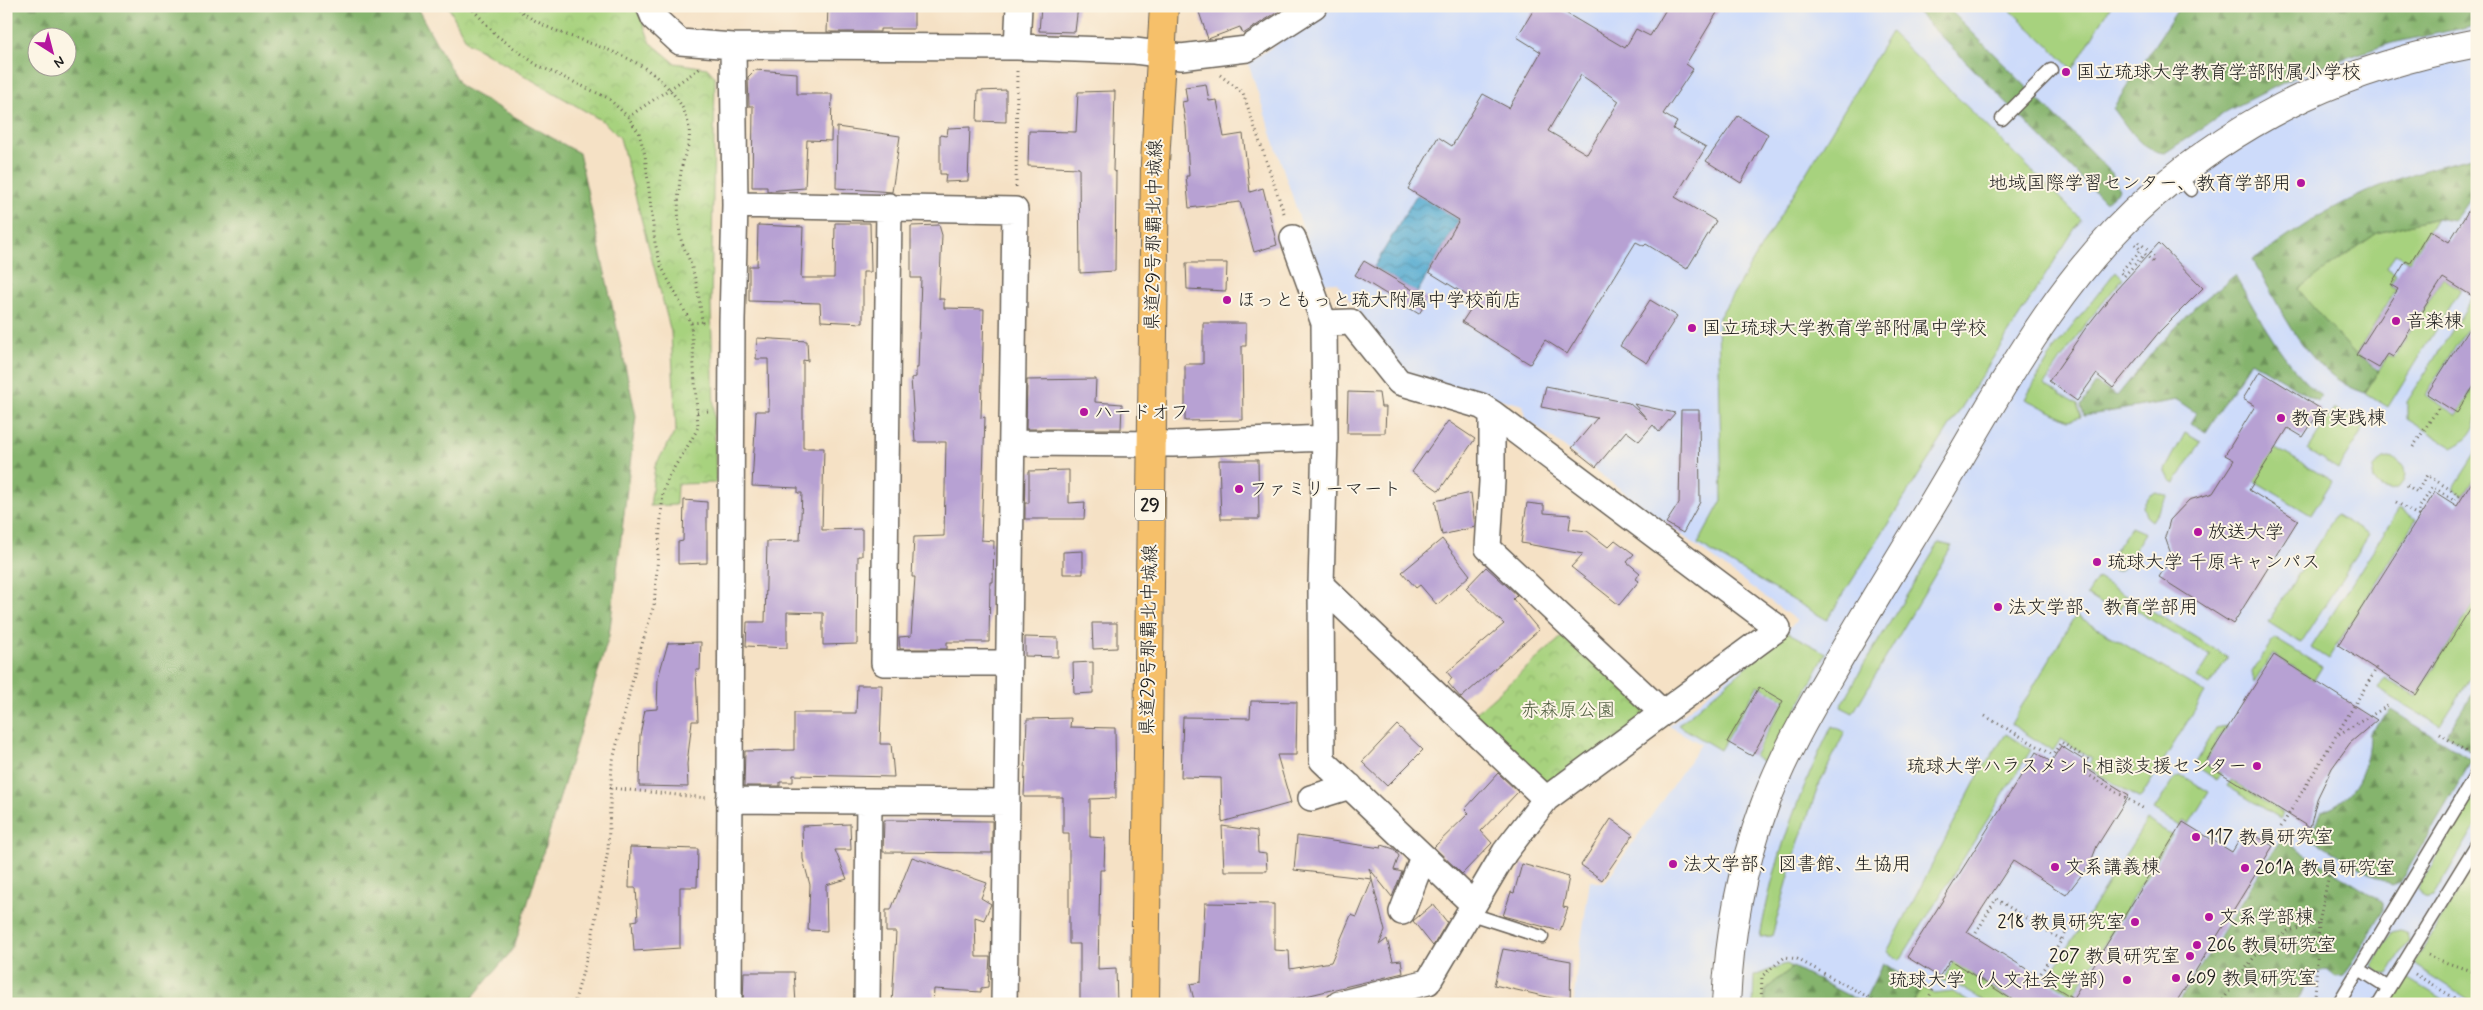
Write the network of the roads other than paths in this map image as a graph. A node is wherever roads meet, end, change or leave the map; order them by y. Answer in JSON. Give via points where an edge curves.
{"nodes":[{"id":1,"x":649,"y":6,"type":"edge"},
{"id":2,"x":1019,"y":6,"type":"edge"},
{"id":3,"x":1164,"y":6,"type":"edge"},
{"id":4,"x":1314,"y":6,"type":"edge"},
{"id":5,"x":2477,"y":43,"type":"edge"},
{"id":6,"x":733,"y":46,"type":"junction"},
{"id":7,"x":1017,"y":47,"type":"junction"},
{"id":8,"x":1160,"y":53,"type":"junction"},
{"id":9,"x":2051,"y":70,"type":"dead end"},
{"id":10,"x":2002,"y":119,"type":"dead end"},
{"id":11,"x":735,"y":205,"type":"junction"},
{"id":12,"x":889,"y":206,"type":"junction"},
{"id":13,"x":1293,"y":238,"type":"road end"},
{"id":14,"x":1324,"y":323,"type":"junction"},
{"id":15,"x":1492,"y":413,"type":"junction"},
{"id":16,"x":1324,"y":438,"type":"junction"},
{"id":17,"x":1012,"y":443,"type":"junction"},
{"id":18,"x":1150,"y":444,"type":"junction"},
{"id":19,"x":1321,"y":585,"type":"junction"},
{"id":20,"x":1008,"y":663,"type":"junction"},
{"id":21,"x":1663,"y":713,"type":"junction"},
{"id":22,"x":2475,"y":780,"type":"edge"},
{"id":23,"x":1350,"y":786,"type":"junction"},
{"id":24,"x":1311,"y":798,"type":"dead end"},
{"id":25,"x":1546,"y":799,"type":"junction"},
{"id":26,"x":729,"y":800,"type":"junction"},
{"id":27,"x":869,"y":801,"type":"junction"},
{"id":28,"x":1007,"y":802,"type":"junction"},
{"id":29,"x":2477,"y":844,"type":"edge"},
{"id":30,"x":1423,"y":857,"type":"junction"},
{"id":31,"x":1471,"y":908,"type":"junction"},
{"id":32,"x":1402,"y":912,"type":"dead end"},
{"id":33,"x":1542,"y":937,"type":"dead end"},
{"id":34,"x":2359,"y":969,"type":"junction"},
{"id":35,"x":2389,"y":988,"type":"junction"},
{"id":36,"x":729,"y":1004,"type":"edge"},
{"id":37,"x":867,"y":1004,"type":"edge"},
{"id":38,"x":1004,"y":1004,"type":"edge"},
{"id":39,"x":1145,"y":1004,"type":"edge"},
{"id":40,"x":1339,"y":1004,"type":"edge"},
{"id":41,"x":1726,"y":1004,"type":"edge"},
{"id":42,"x":2338,"y":1004,"type":"edge"},
{"id":43,"x":2379,"y":1004,"type":"edge"}],
"edges":[{"from":1,"to":6,"type":"street","via":[[654,18],[680,42]]},
{"from":2,"to":7,"type":"street"},
{"from":3,"to":8,"type":"main road","name":"県道29号那覇北中城線","number":"29"},
{"from":4,"to":8,"type":"street","via":[[1247,49],[1181,57]]},
{"from":5,"to":41,"type":"street","via":[[2393,62],[2318,89],[2245,126],[2184,183],[2134,212],[2101,247],[2046,318],[1814,703],[1774,782],[1754,839],[1733,930]]},
{"from":6,"to":7,"type":"street"},
{"from":6,"to":11,"type":"street"},
{"from":7,"to":8,"type":"street"},
{"from":8,"to":18,"type":"main road","name":"県道29号那覇北中城線","number":"29"},
{"from":9,"to":10,"type":"lane"},
{"from":11,"to":12,"type":"street"},
{"from":11,"to":26,"type":"street"},
{"from":12,"to":17,"type":"street","via":[[1015,210]]},
{"from":12,"to":20,"type":"street","via":[[884,663]]},
{"from":13,"to":14,"type":"street"},
{"from":14,"to":15,"type":"street","via":[[1351,322],[1400,382],[1481,406]]},
{"from":14,"to":16,"type":"street"},
{"from":15,"to":21,"type":"street","via":[[1488,548]]},
{"from":15,"to":21,"type":"street","via":[[1778,628]]},
{"from":16,"to":18,"type":"street"},
{"from":16,"to":19,"type":"street"},
{"from":17,"to":18,"type":"street"},
{"from":17,"to":20,"type":"street"},
{"from":18,"to":39,"type":"main road","name":"県道29号那覇北中城線","number":"29"},
{"from":19,"to":23,"type":"street","via":[[1322,760]]},
{"from":19,"to":25,"type":"street"},
{"from":20,"to":28,"type":"street"},
{"from":21,"to":25,"type":"street"},
{"from":22,"to":34,"type":"lane"},
{"from":23,"to":24,"type":"street"},
{"from":23,"to":30,"type":"street"},
{"from":25,"to":31,"type":"street","via":[[1506,852]]},
{"from":26,"to":27,"type":"street"},
{"from":26,"to":36,"type":"street"},
{"from":27,"to":28,"type":"street"},
{"from":27,"to":37,"type":"street"},
{"from":28,"to":38,"type":"street"},
{"from":29,"to":35,"type":"lane"},
{"from":30,"to":31,"type":"street"},
{"from":30,"to":32,"type":"street"},
{"from":31,"to":33,"type":"lane"},
{"from":31,"to":40,"type":"street","via":[[1428,982]]},
{"from":34,"to":35,"type":"lane"},
{"from":34,"to":42,"type":"lane"},
{"from":35,"to":43,"type":"lane"}]}
